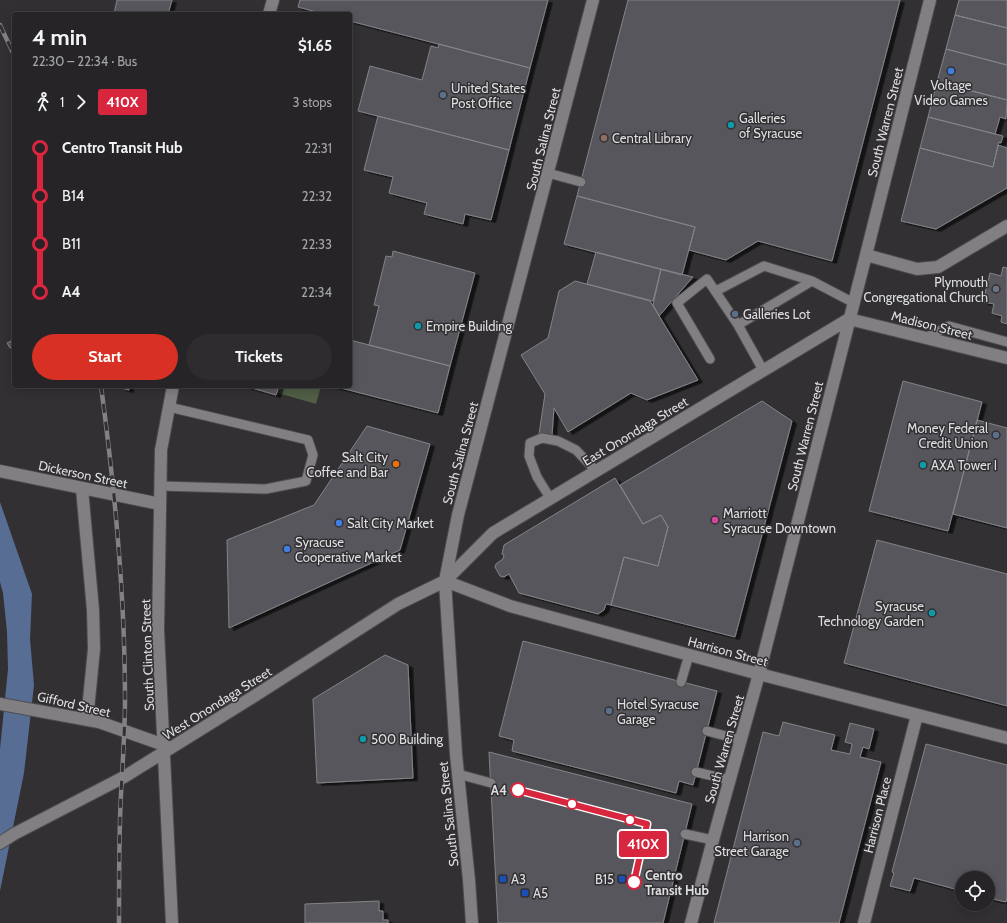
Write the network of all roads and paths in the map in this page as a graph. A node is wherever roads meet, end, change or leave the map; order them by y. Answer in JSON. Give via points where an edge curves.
{"nodes":[{"id":1,"x":273,"y":0,"type":"edge"},
{"id":2,"x":593,"y":0,"type":"edge"},
{"id":3,"x":930,"y":0,"type":"edge"},
{"id":4,"x":270,"y":12,"type":"edge"},
{"id":5,"x":548,"y":173,"type":"junction"},
{"id":6,"x":580,"y":182,"type":"dead end"},
{"id":7,"x":1007,"y":226,"type":"edge"},
{"id":8,"x":866,"y":255,"type":"junction"},
{"id":9,"x":812,"y":281,"type":"junction"},
{"id":10,"x":716,"y":291,"type":"junction"},
{"id":11,"x":854,"y":302,"type":"junction"},
{"id":12,"x":849,"y":319,"type":"junction"},
{"id":13,"x":738,"y":325,"type":"junction"},
{"id":14,"x":925,"y":338,"type":"junction"},
{"id":15,"x":1007,"y":342,"type":"edge"},
{"id":16,"x":1007,"y":358,"type":"edge"},
{"id":17,"x":710,"y":359,"type":"dead end"},
{"id":18,"x":763,"y":370,"type":"junction"},
{"id":19,"x":173,"y":388,"type":"edge"},
{"id":20,"x":169,"y":407,"type":"junction"},
{"id":21,"x":596,"y":471,"type":"junction"},
{"id":22,"x":4,"y":472,"type":"edge"},
{"id":23,"x":160,"y":486,"type":"junction"},
{"id":24,"x":82,"y":489,"type":"junction"},
{"id":25,"x":550,"y":498,"type":"junction"},
{"id":26,"x":160,"y":504,"type":"junction"},
{"id":27,"x":445,"y":581,"type":"junction"},
{"id":28,"x":689,"y":655,"type":"junction"},
{"id":29,"x":759,"y":674,"type":"junction"},
{"id":30,"x":681,"y":682,"type":"dead end"},
{"id":31,"x":0,"y":704,"type":"edge"},
{"id":32,"x":917,"y":715,"type":"junction"},
{"id":33,"x":87,"y":720,"type":"junction"},
{"id":34,"x":707,"y":731,"type":"dead end"},
{"id":35,"x":1007,"y":738,"type":"edge"},
{"id":36,"x":741,"y":740,"type":"junction"},
{"id":37,"x":164,"y":748,"type":"junction"},
{"id":38,"x":696,"y":772,"type":"dead end"},
{"id":39,"x":458,"y":774,"type":"junction"},
{"id":40,"x":730,"y":780,"type":"junction"},
{"id":41,"x":491,"y":783,"type":"dead end"},
{"id":42,"x":685,"y":834,"type":"dead end"},
{"id":43,"x":713,"y":840,"type":"junction"},
{"id":44,"x":0,"y":843,"type":"edge"},
{"id":45,"x":172,"y":923,"type":"edge"},
{"id":46,"x":472,"y":923,"type":"edge"},
{"id":47,"x":691,"y":923,"type":"edge"},
{"id":48,"x":864,"y":923,"type":"edge"}],
"edges":[{"from":1,"to":4,"type":"street"},
{"from":2,"to":5,"type":"street","name":"South Salina Street"},
{"from":3,"to":8,"type":"street","name":"South Warren Street"},
{"from":5,"to":6,"type":"lane"},
{"from":5,"to":27,"type":"street","name":"South Salina Street","via":[[458,515]]},
{"from":7,"to":8,"type":"street","via":[[938,267],[916,269]]},
{"from":8,"to":11,"type":"street","name":"South Warren Street"},
{"from":9,"to":10,"type":"lane","via":[[764,266]]},
{"from":9,"to":11,"type":"lane"},
{"from":9,"to":13,"type":"lane"},
{"from":10,"to":13,"type":"lane"},
{"from":10,"to":17,"type":"lane","via":[[707,279],[677,303]]},
{"from":11,"to":12,"type":"street","name":"South Warren Street"},
{"from":12,"to":14,"type":"street","name":"Madison Street"},
{"from":12,"to":18,"type":"street","name":"East Onondaga Street"},
{"from":12,"to":29,"type":"street","name":"South Warren Street"},
{"from":13,"to":18,"type":"lane"},
{"from":14,"to":15,"type":"lane","via":[[949,326]]},
{"from":14,"to":16,"type":"street","name":"Madison Street"},
{"from":18,"to":21,"type":"street","name":"East Onondaga Street"},
{"from":19,"to":20,"type":"street","name":"South Clinton Street"},
{"from":20,"to":23,"type":"street","name":"South Clinton Street","via":[[161,450]]},
{"from":20,"to":23,"type":"lane","via":[[308,440],[314,455],[306,481],[266,489]]},
{"from":21,"to":25,"type":"street","name":"East Onondaga Street"},
{"from":21,"to":25,"type":"lane","via":[[576,450],[558,441],[542,438],[530,443],[529,456]]},
{"from":22,"to":24,"type":"street","name":"Dickerson Street"},
{"from":23,"to":26,"type":"street","name":"South Clinton Street"},
{"from":24,"to":26,"type":"street","name":"Dickerson Street"},
{"from":24,"to":33,"type":"street","via":[[94,649]]},
{"from":25,"to":27,"type":"street","name":"East Onondaga Street","via":[[493,533]]},
{"from":26,"to":37,"type":"street","name":"South Clinton Street","via":[[158,630]]},
{"from":27,"to":28,"type":"street","name":"Harrison Street","via":[[510,606]]},
{"from":27,"to":37,"type":"street","name":"West Onondaga Street","via":[[398,604],[270,687]]},
{"from":27,"to":39,"type":"street","name":"South Salina Street"},
{"from":28,"to":29,"type":"street","name":"Harrison Street"},
{"from":28,"to":30,"type":"lane"},
{"from":29,"to":32,"type":"street","name":"Harrison Street"},
{"from":29,"to":36,"type":"street","name":"South Warren Street"},
{"from":31,"to":33,"type":"street","name":"Gifford Street"},
{"from":32,"to":35,"type":"street","name":"Harrison Street"},
{"from":32,"to":48,"type":"street","name":"Harrison Place"},
{"from":33,"to":37,"type":"street","name":"Gifford Street","via":[[99,722]]},
{"from":34,"to":36,"type":"lane"},
{"from":36,"to":40,"type":"street","name":"South Warren Street"},
{"from":37,"to":44,"type":"street","name":"West Onondaga Street","via":[[124,776]]},
{"from":37,"to":45,"type":"street","name":"South Clinton Street"},
{"from":38,"to":40,"type":"lane"},
{"from":39,"to":41,"type":"lane"},
{"from":39,"to":46,"type":"street","name":"South Salina Street"},
{"from":40,"to":43,"type":"street","name":"South Warren Street"},
{"from":42,"to":43,"type":"lane"},
{"from":43,"to":47,"type":"street","name":"South Warren Street"}]}
